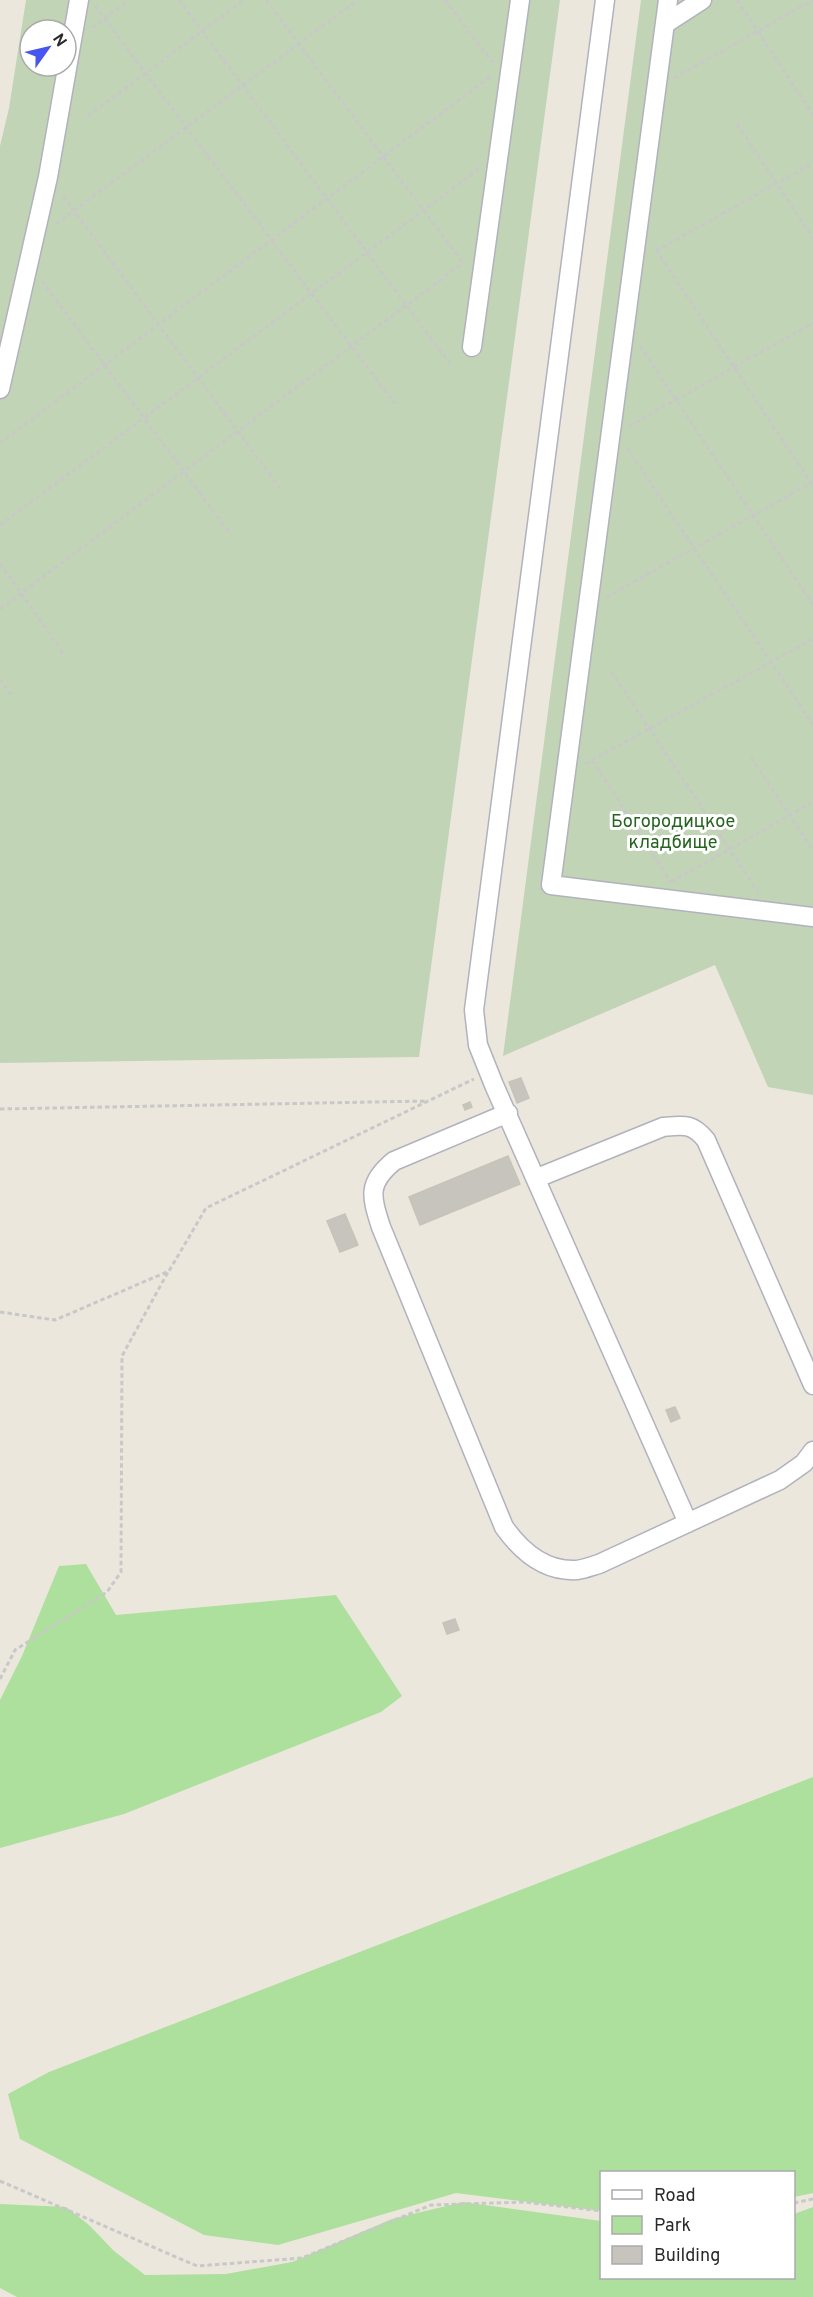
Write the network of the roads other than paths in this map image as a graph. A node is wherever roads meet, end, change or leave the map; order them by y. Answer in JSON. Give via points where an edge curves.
{"nodes":[{"id":1,"x":79,"y":0,"type":"edge"},
{"id":2,"x":520,"y":0,"type":"edge"},
{"id":3,"x":605,"y":0,"type":"edge"},
{"id":4,"x":668,"y":0,"type":"edge"},
{"id":5,"x":702,"y":0,"type":"edge"},
{"id":6,"x":665,"y":24,"type":"junction"},
{"id":7,"x":472,"y":347,"type":"dead end"},
{"id":8,"x":0,"y":389,"type":"edge"},
{"id":9,"x":813,"y":917,"type":"edge"},
{"id":10,"x":508,"y":1113,"type":"junction"},
{"id":11,"x":537,"y":1178,"type":"junction"},
{"id":12,"x":813,"y":1385,"type":"edge"},
{"id":13,"x":813,"y":1451,"type":"edge"},
{"id":14,"x":688,"y":1523,"type":"junction"}],
"edges":[{"from":1,"to":8,"type":"street","via":[[48,177]]},
{"from":2,"to":7,"type":"street"},
{"from":3,"to":10,"type":"street","via":[[474,1010],[478,1045]]},
{"from":4,"to":6,"type":"street"},
{"from":5,"to":6,"type":"street"},
{"from":6,"to":9,"type":"street","via":[[551,885]]},
{"from":10,"to":11,"type":"street"},
{"from":10,"to":14,"type":"street","via":[[394,1161],[381,1171],[372,1199],[504,1527],[533,1559],[577,1570],[599,1564]]},
{"from":11,"to":12,"type":"street","via":[[663,1127],[697,1128],[706,1140]]},
{"from":11,"to":14,"type":"street"},
{"from":13,"to":14,"type":"street","via":[[804,1463],[780,1480]]}]}
